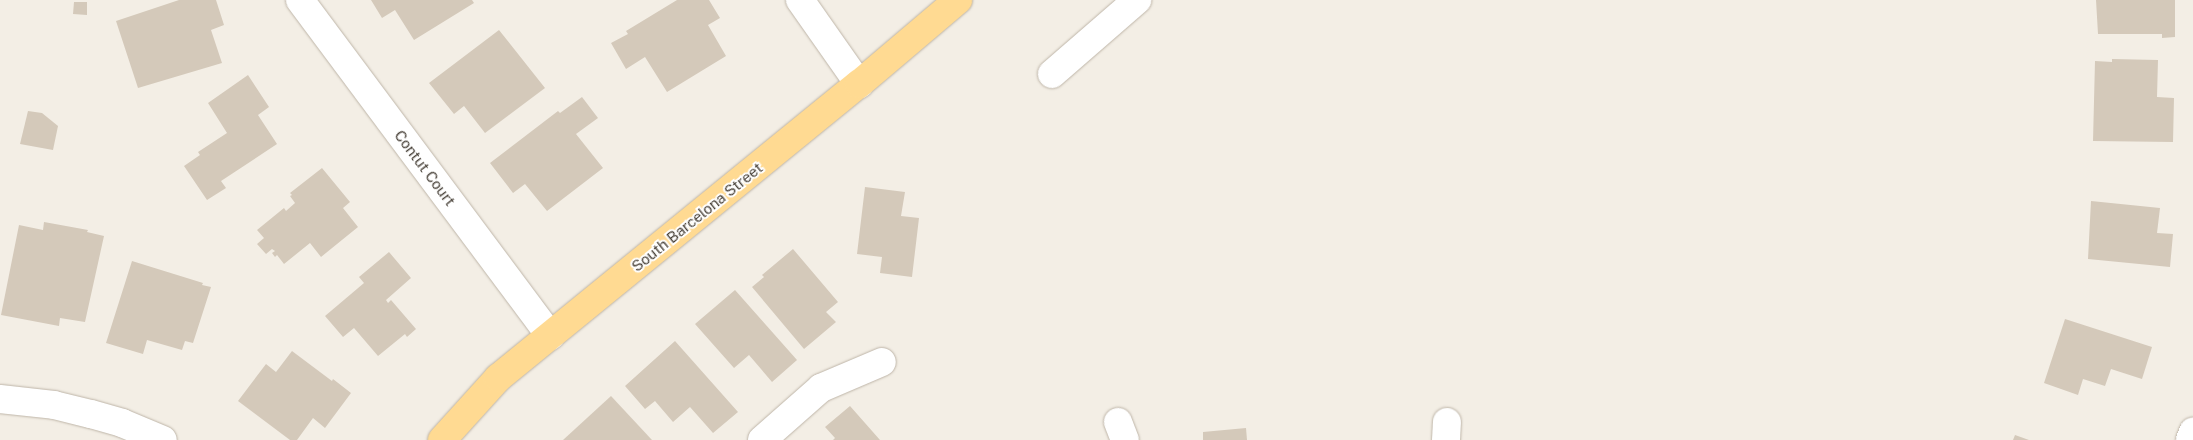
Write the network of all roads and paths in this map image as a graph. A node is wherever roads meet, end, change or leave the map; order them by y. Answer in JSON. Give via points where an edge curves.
{"nodes":[{"id":1,"x":300,"y":0,"type":"edge"},
{"id":2,"x":800,"y":0,"type":"edge"},
{"id":3,"x":958,"y":0,"type":"edge"},
{"id":4,"x":1137,"y":0,"type":"edge"},
{"id":5,"x":1052,"y":74,"type":"dead end"},
{"id":6,"x":859,"y":84,"type":"junction"},
{"id":7,"x":550,"y":336,"type":"junction"},
{"id":8,"x":882,"y":362,"type":"dead end"},
{"id":9,"x":0,"y":399,"type":"edge"},
{"id":10,"x":2193,"y":432,"type":"edge"},
{"id":11,"x":163,"y":440,"type":"edge"},
{"id":12,"x":442,"y":440,"type":"edge"},
{"id":13,"x":762,"y":440,"type":"edge"},
{"id":14,"x":2190,"y":440,"type":"edge"}],
"edges":[{"from":1,"to":7,"type":"street","name":"Contut Court"},
{"from":2,"to":6,"type":"street"},
{"from":3,"to":6,"type":"main road","name":"South Barcelona Street"},
{"from":4,"to":5,"type":"street"},
{"from":6,"to":7,"type":"main road","name":"South Barcelona Street"},
{"from":7,"to":12,"type":"main road","name":"South Barcelona Street","via":[[498,378]]},
{"from":8,"to":13,"type":"street","via":[[821,388]]},
{"from":9,"to":11,"type":"street","via":[[91,414]]},
{"from":10,"to":14,"type":"street"}]}
